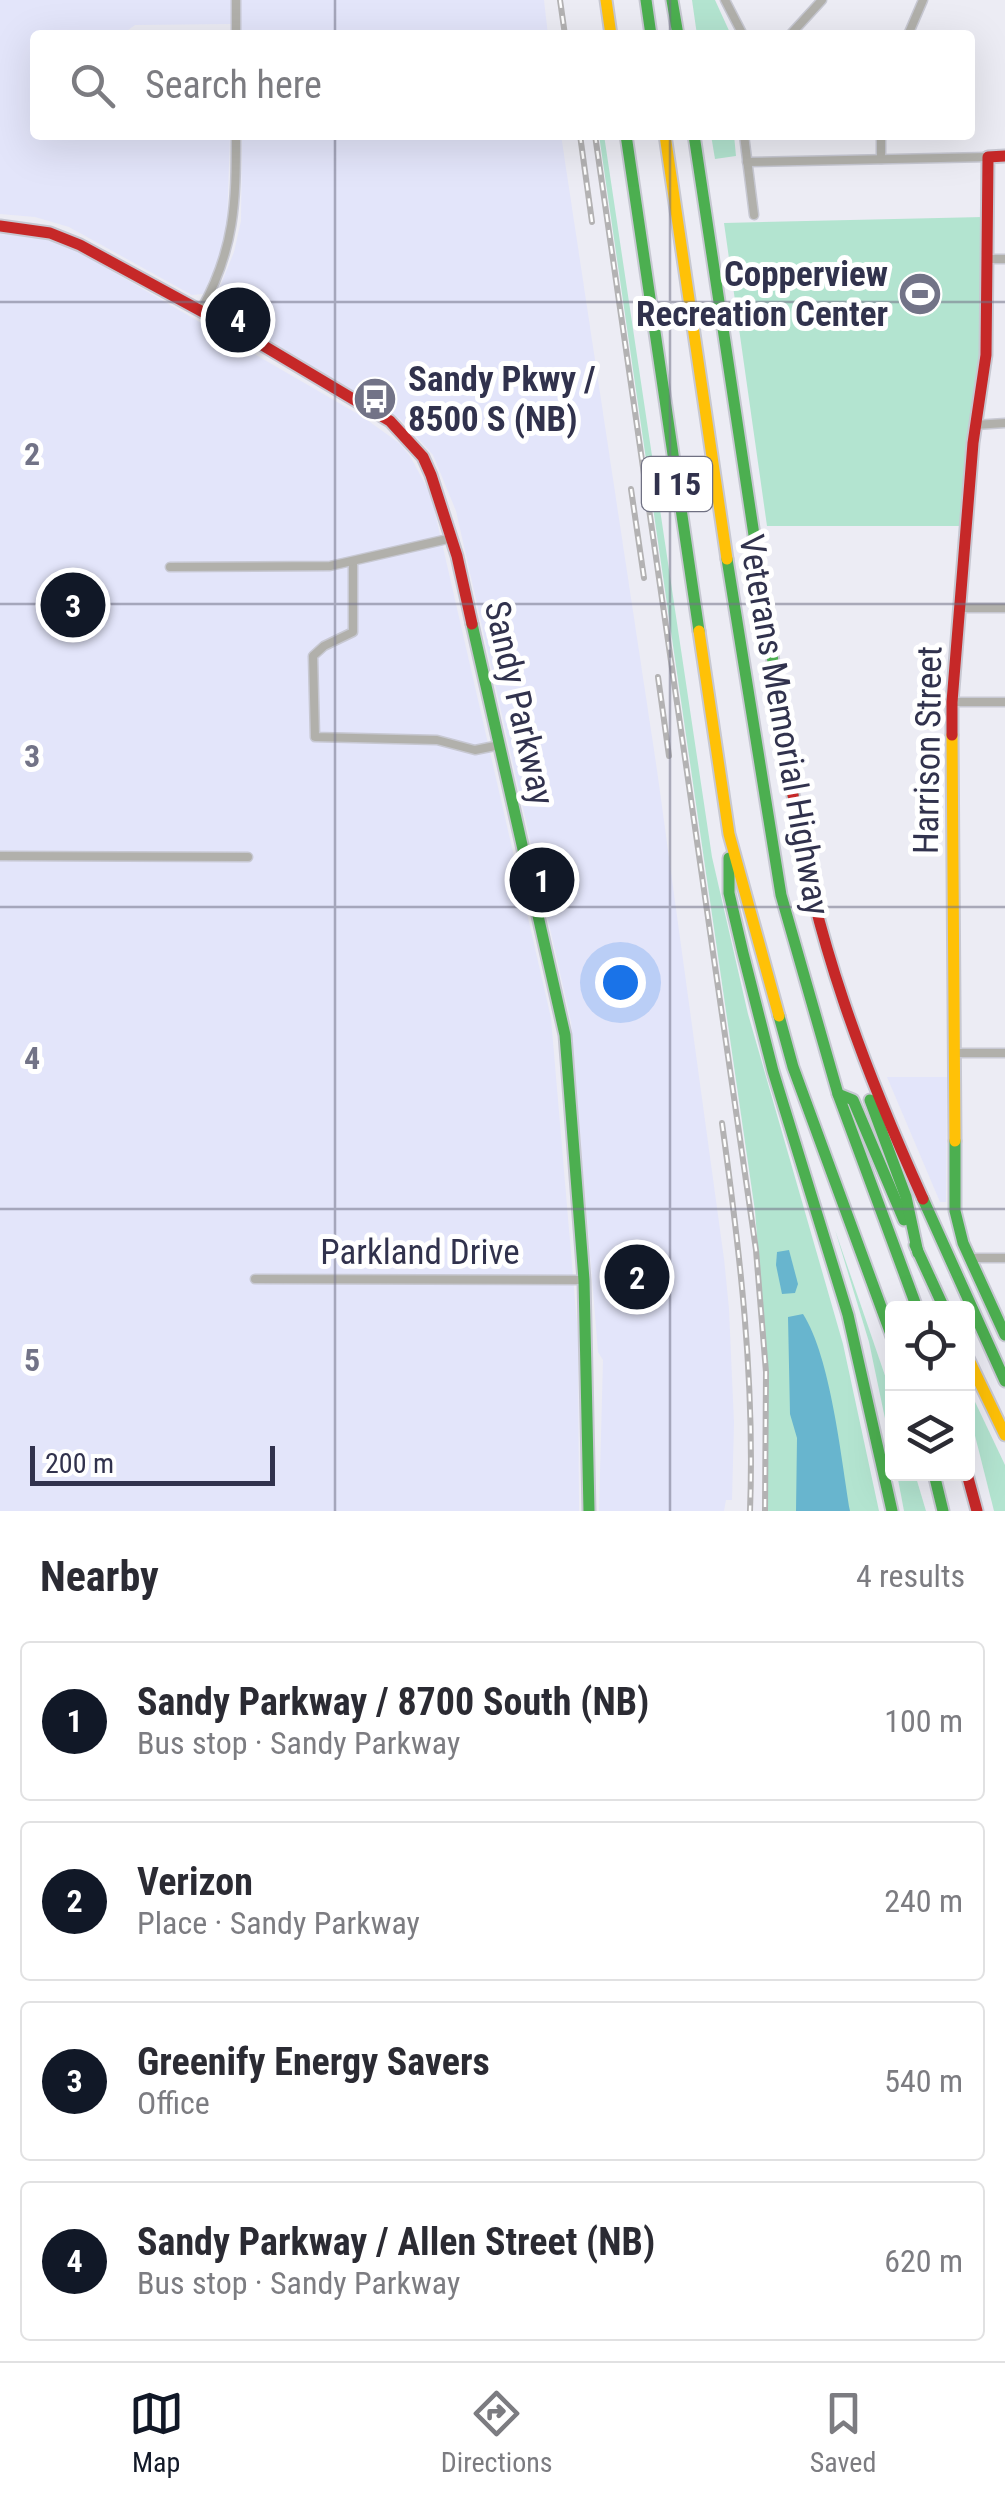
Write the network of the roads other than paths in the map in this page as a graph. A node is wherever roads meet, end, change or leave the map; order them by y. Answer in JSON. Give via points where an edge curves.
{"nodes":[{"id":1,"x":236,"y":0,"type":"edge"},
{"id":2,"x":606,"y":0,"type":"edge"},
{"id":3,"x":646,"y":0,"type":"edge"},
{"id":4,"x":672,"y":0,"type":"edge"},
{"id":5,"x":725,"y":0,"type":"edge"},
{"id":6,"x":822,"y":0,"type":"edge"},
{"id":7,"x":923,"y":0,"type":"edge"},
{"id":8,"x":236,"y":30,"type":"edge"},
{"id":9,"x":610,"y":30,"type":"edge"},
{"id":10,"x":650,"y":30,"type":"edge"},
{"id":11,"x":677,"y":30,"type":"edge"},
{"id":12,"x":740,"y":30,"type":"edge"},
{"id":13,"x":795,"y":30,"type":"edge"},
{"id":14,"x":910,"y":30,"type":"edge"},
{"id":15,"x":236,"y":140,"type":"edge"},
{"id":16,"x":627,"y":140,"type":"edge"},
{"id":17,"x":667,"y":140,"type":"edge"},
{"id":18,"x":695,"y":140,"type":"edge"},
{"id":19,"x":745,"y":140,"type":"edge"},
{"id":20,"x":881,"y":140,"type":"edge"},
{"id":21,"x":1005,"y":156,"type":"edge"},
{"id":22,"x":988,"y":157,"type":"junction"},
{"id":23,"x":881,"y":159,"type":"junction"},
{"id":24,"x":747,"y":162,"type":"junction"},
{"id":25,"x":754,"y":214,"type":"dead end"},
{"id":26,"x":0,"y":226,"type":"edge"},
{"id":27,"x":987,"y":259,"type":"junction"},
{"id":28,"x":1005,"y":259,"type":"edge"},
{"id":29,"x":201,"y":310,"type":"junction"},
{"id":30,"x":1005,"y":423,"type":"edge"},
{"id":31,"x":975,"y":425,"type":"junction"},
{"id":32,"x":452,"y":538,"type":"junction"},
{"id":33,"x":352,"y":563,"type":"junction"},
{"id":34,"x":170,"y":568,"type":"dead end"},
{"id":35,"x":958,"y":608,"type":"junction"},
{"id":36,"x":1005,"y":608,"type":"edge"},
{"id":37,"x":952,"y":702,"type":"junction"},
{"id":38,"x":1005,"y":702,"type":"edge"},
{"id":39,"x":500,"y":745,"type":"junction"},
{"id":40,"x":729,"y":834,"type":"junction"},
{"id":41,"x":0,"y":856,"type":"edge"},
{"id":42,"x":248,"y":857,"type":"dead end"},
{"id":43,"x":826,"y":948,"type":"junction"},
{"id":44,"x":954,"y":1053,"type":"junction"},
{"id":45,"x":1005,"y":1053,"type":"edge"},
{"id":46,"x":838,"y":1094,"type":"junction"},
{"id":47,"x":918,"y":1252,"type":"junction"},
{"id":48,"x":969,"y":1258,"type":"junction"},
{"id":49,"x":1005,"y":1258,"type":"edge"},
{"id":50,"x":255,"y":1278,"type":"dead end"},
{"id":51,"x":584,"y":1280,"type":"junction"},
{"id":52,"x":914,"y":1301,"type":"edge"},
{"id":53,"x":941,"y":1301,"type":"edge"},
{"id":54,"x":885,"y":1318,"type":"edge"},
{"id":55,"x":1005,"y":1335,"type":"edge"},
{"id":56,"x":975,"y":1373,"type":"edge"},
{"id":57,"x":1005,"y":1381,"type":"edge"},
{"id":58,"x":1005,"y":1436,"type":"edge"},
{"id":59,"x":936,"y":1481,"type":"edge"},
{"id":60,"x":970,"y":1481,"type":"edge"},
{"id":61,"x":590,"y":1511,"type":"edge"},
{"id":62,"x":892,"y":1511,"type":"edge"},
{"id":63,"x":943,"y":1511,"type":"edge"},
{"id":64,"x":977,"y":1511,"type":"edge"}],
"edges":[{"from":1,"to":8,"type":"street"},
{"from":2,"to":9,"type":"main road"},
{"from":3,"to":10,"type":"main road"},
{"from":4,"to":11,"type":"main road"},
{"from":5,"to":12,"type":"street"},
{"from":6,"to":13,"type":"street"},
{"from":7,"to":14,"type":"street"},
{"from":15,"to":29,"type":"street","via":[[234,226]]},
{"from":16,"to":40,"type":"main road","name":"Veterans Memorial Highway","number":"I 15"},
{"from":17,"to":46,"type":"main road","name":"Veterans Memorial Highway","number":"I 15","via":[[769,829],[796,954]]},
{"from":18,"to":43,"type":"main road","via":[[796,818]]},
{"from":19,"to":24,"type":"street"},
{"from":20,"to":23,"type":"street"},
{"from":21,"to":22,"type":"main road"},
{"from":22,"to":23,"type":"street"},
{"from":22,"to":27,"type":"main road","name":"Harrison Street"},
{"from":23,"to":24,"type":"street"},
{"from":24,"to":25,"type":"street"},
{"from":26,"to":29,"type":"main road","name":"Sandy Parkway","via":[[80,244]]},
{"from":27,"to":28,"type":"street"},
{"from":27,"to":31,"type":"main road","name":"Harrison Street","via":[[986,354]]},
{"from":29,"to":32,"type":"main road","name":"Sandy Parkway","via":[[390,421],[423,458]]},
{"from":30,"to":31,"type":"street"},
{"from":31,"to":35,"type":"main road","name":"Harrison Street"},
{"from":32,"to":33,"type":"street"},
{"from":32,"to":39,"type":"main road","name":"Sandy Parkway"},
{"from":33,"to":34,"type":"street"},
{"from":33,"to":39,"type":"street","via":[[352,632],[313,656],[315,737],[436,740],[475,750]]},
{"from":35,"to":36,"type":"street"},
{"from":35,"to":37,"type":"main road","name":"Harrison Street"},
{"from":37,"to":38,"type":"street"},
{"from":37,"to":44,"type":"main road","name":"Harrison Street"},
{"from":39,"to":51,"type":"main road","name":"Sandy Parkway","via":[[565,1035]]},
{"from":40,"to":54,"type":"main road","name":"Veterans Memorial Highway","number":"I 15","via":[[793,1067]]},
{"from":40,"to":62,"type":"main road","via":[[730,892],[743,953],[848,1315]]},
{"from":41,"to":42,"type":"street"},
{"from":43,"to":47,"type":"main road","via":[[827,970],[906,1197]]},
{"from":43,"to":57,"type":"main road","via":[[896,1140]]},
{"from":44,"to":45,"type":"street"},
{"from":44,"to":48,"type":"main road","name":"Harrison Street","via":[[955,1211]]},
{"from":46,"to":47,"type":"main road","via":[[853,1100]]},
{"from":46,"to":52,"type":"main road","name":"Veterans Memorial Highway","number":"I 15"},
{"from":47,"to":53,"type":"main road"},
{"from":48,"to":49,"type":"street"},
{"from":48,"to":55,"type":"main road","name":"Harrison Street"},
{"from":50,"to":51,"type":"street","name":"Parkland Drive"},
{"from":51,"to":61,"type":"main road","name":"Sandy Parkway"},
{"from":56,"to":58,"type":"main road"},
{"from":59,"to":63,"type":"main road"},
{"from":60,"to":64,"type":"main road"}]}
